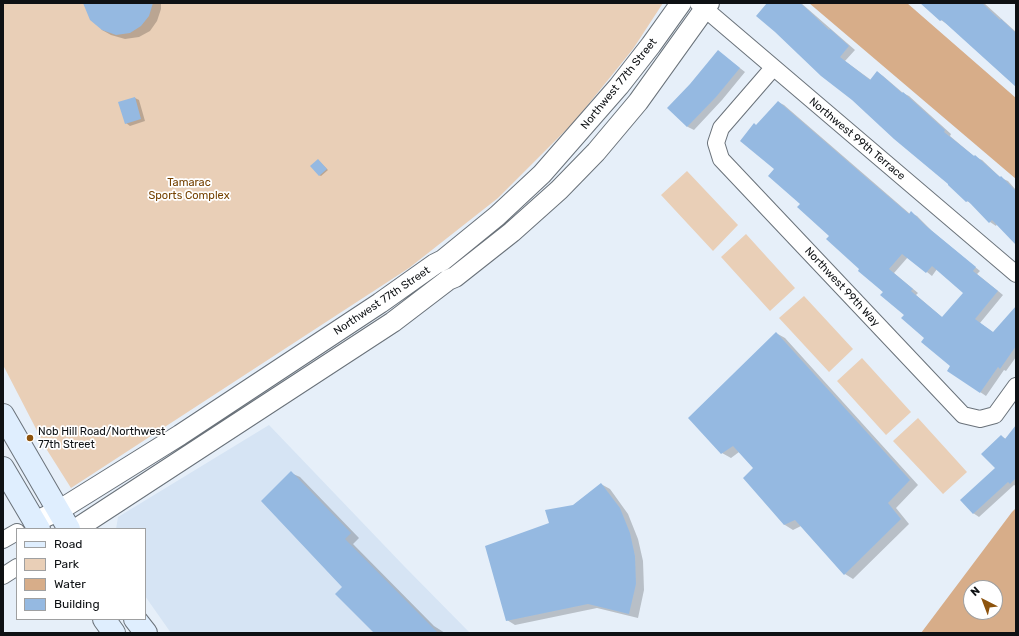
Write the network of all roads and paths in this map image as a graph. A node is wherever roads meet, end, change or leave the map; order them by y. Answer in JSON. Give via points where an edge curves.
{"nodes":[{"id":1,"x":681,"y":3,"type":"edge"},
{"id":2,"x":704,"y":5,"type":"edge"},
{"id":3,"x":773,"y":68,"type":"junction"},
{"id":4,"x":1016,"y":274,"type":"edge"},
{"id":5,"x":1016,"y":386,"type":"edge"},
{"id":6,"x":3,"y":415,"type":"edge"},
{"id":7,"x":3,"y":468,"type":"edge"},
{"id":8,"x":58,"y":511,"type":"junction"},
{"id":9,"x":28,"y":528,"type":"edge"},
{"id":10,"x":68,"y":528,"type":"edge"},
{"id":11,"x":78,"y":528,"type":"edge"},
{"id":12,"x":16,"y":534,"type":"edge"},
{"id":13,"x":3,"y":540,"type":"edge"},
{"id":14,"x":16,"y":568,"type":"edge"},
{"id":15,"x":3,"y":576,"type":"edge"},
{"id":16,"x":105,"y":620,"type":"edge"},
{"id":17,"x":136,"y":620,"type":"edge"},
{"id":18,"x":114,"y":633,"type":"edge"},
{"id":19,"x":146,"y":633,"type":"edge"}],
"edges":[{"from":1,"to":8,"type":"street","name":"Northwest 77th Street","via":[[619,86],[542,174],[497,216],[443,260],[374,308]]},
{"from":2,"to":3,"type":"street","name":"Northwest 99th Terrace"},
{"from":2,"to":11,"type":"street","name":"Northwest 77th Street","via":[[638,102],[596,152],[512,232],[393,322]]},
{"from":3,"to":4,"type":"street","name":"Northwest 99th Terrace"},
{"from":3,"to":5,"type":"street","name":"Northwest 99th Way","via":[[720,128],[716,143],[721,158],[964,414],[980,419],[995,414]]},
{"from":6,"to":8,"type":"main road"},
{"from":7,"to":9,"type":"main road"},
{"from":8,"to":9,"type":"street","name":"Northwest 77th Street"},
{"from":8,"to":10,"type":"main road"},
{"from":12,"to":13,"type":"street","name":"Northwest 77th Street"},
{"from":14,"to":15,"type":"street"},
{"from":16,"to":18,"type":"main road"},
{"from":17,"to":19,"type":"main road"}]}
